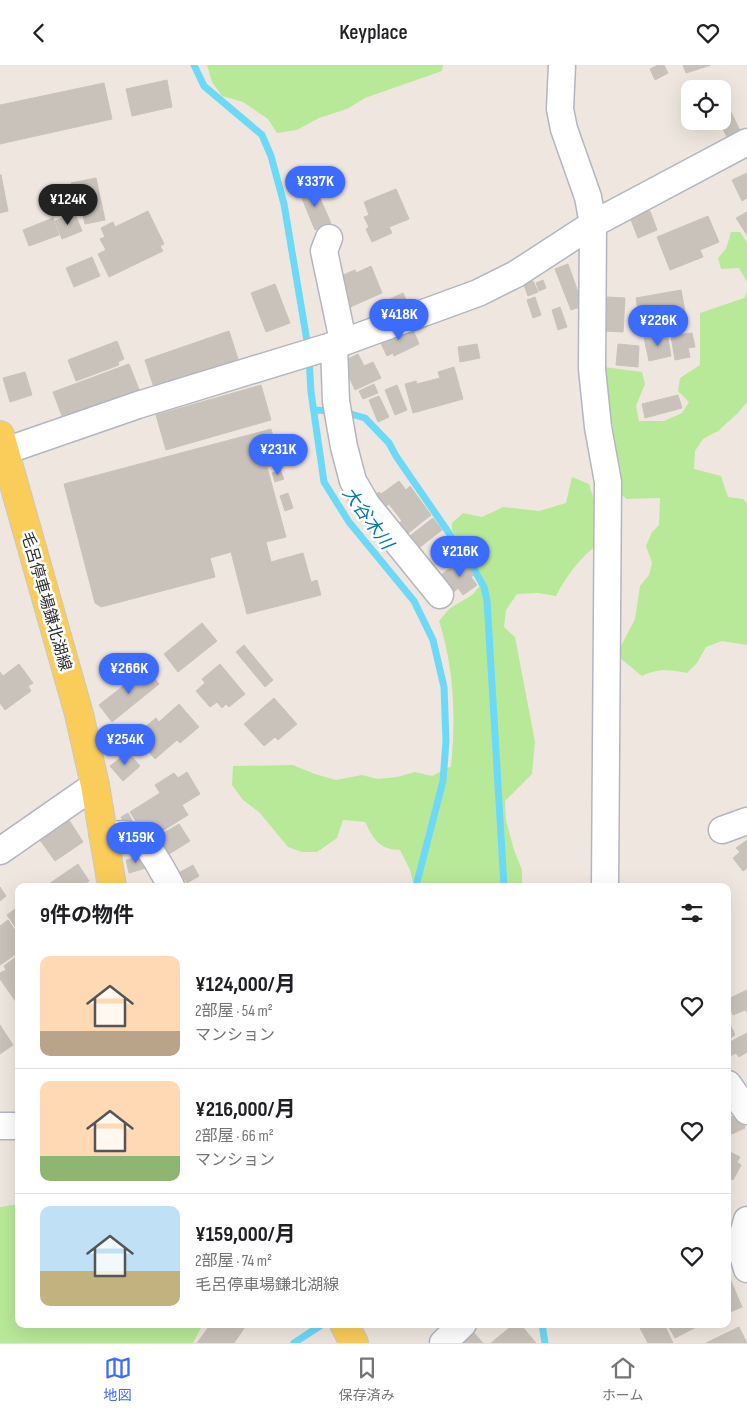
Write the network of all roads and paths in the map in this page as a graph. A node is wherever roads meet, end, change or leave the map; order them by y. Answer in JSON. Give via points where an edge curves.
{"nodes":[{"id":1,"x":562,"y":65,"type":"edge"},
{"id":2,"x":747,"y":142,"type":"edge"},
{"id":3,"x":593,"y":224,"type":"junction"},
{"id":4,"x":329,"y":238,"type":"dead end"},
{"id":5,"x":333,"y":346,"type":"junction"},
{"id":6,"x":2,"y":443,"type":"edge"},
{"id":7,"x":440,"y":595,"type":"dead end"},
{"id":8,"x":95,"y":785,"type":"junction"},
{"id":9,"x":747,"y":821,"type":"edge"},
{"id":10,"x":722,"y":830,"type":"dead end"},
{"id":11,"x":103,"y":835,"type":"junction"},
{"id":12,"x":0,"y":851,"type":"edge"},
{"id":13,"x":111,"y":883,"type":"edge"},
{"id":14,"x":169,"y":883,"type":"edge"},
{"id":15,"x":605,"y":883,"type":"edge"},
{"id":16,"x":731,"y":1088,"type":"edge"},
{"id":17,"x":747,"y":1111,"type":"edge"},
{"id":18,"x":0,"y":1126,"type":"edge"},
{"id":19,"x":15,"y":1126,"type":"edge"},
{"id":20,"x":747,"y":1220,"type":"edge"},
{"id":21,"x":738,"y":1252,"type":"edge"},
{"id":22,"x":346,"y":1328,"type":"edge"},
{"id":23,"x":459,"y":1328,"type":"edge"},
{"id":24,"x":354,"y":1343,"type":"edge"},
{"id":25,"x":443,"y":1343,"type":"edge"}],
"edges":[{"from":1,"to":3,"type":"street","via":[[560,109],[588,197]]},
{"from":2,"to":3,"type":"street"},
{"from":3,"to":5,"type":"street","via":[[516,274],[478,293]]},
{"from":3,"to":15,"type":"street","via":[[592,369],[608,482]]},
{"from":4,"to":5,"type":"street","via":[[324,251],[342,336]]},
{"from":5,"to":6,"type":"street"},
{"from":5,"to":7,"type":"street","via":[[336,401],[352,481],[367,505]]},
{"from":6,"to":8,"type":"main road","name":"毛呂停車場鎌北湖線","via":[[79,713]]},
{"from":8,"to":11,"type":"main road","name":"毛呂停車場鎌北湖線"},
{"from":8,"to":12,"type":"street"},
{"from":9,"to":10,"type":"street"},
{"from":11,"to":13,"type":"main road","name":"毛呂停車場鎌北湖線"},
{"from":11,"to":14,"type":"street","via":[[138,838]]},
{"from":16,"to":17,"type":"street"},
{"from":18,"to":19,"type":"street"},
{"from":20,"to":21,"type":"street"},
{"from":22,"to":24,"type":"main road"},
{"from":23,"to":25,"type":"street"}]}
